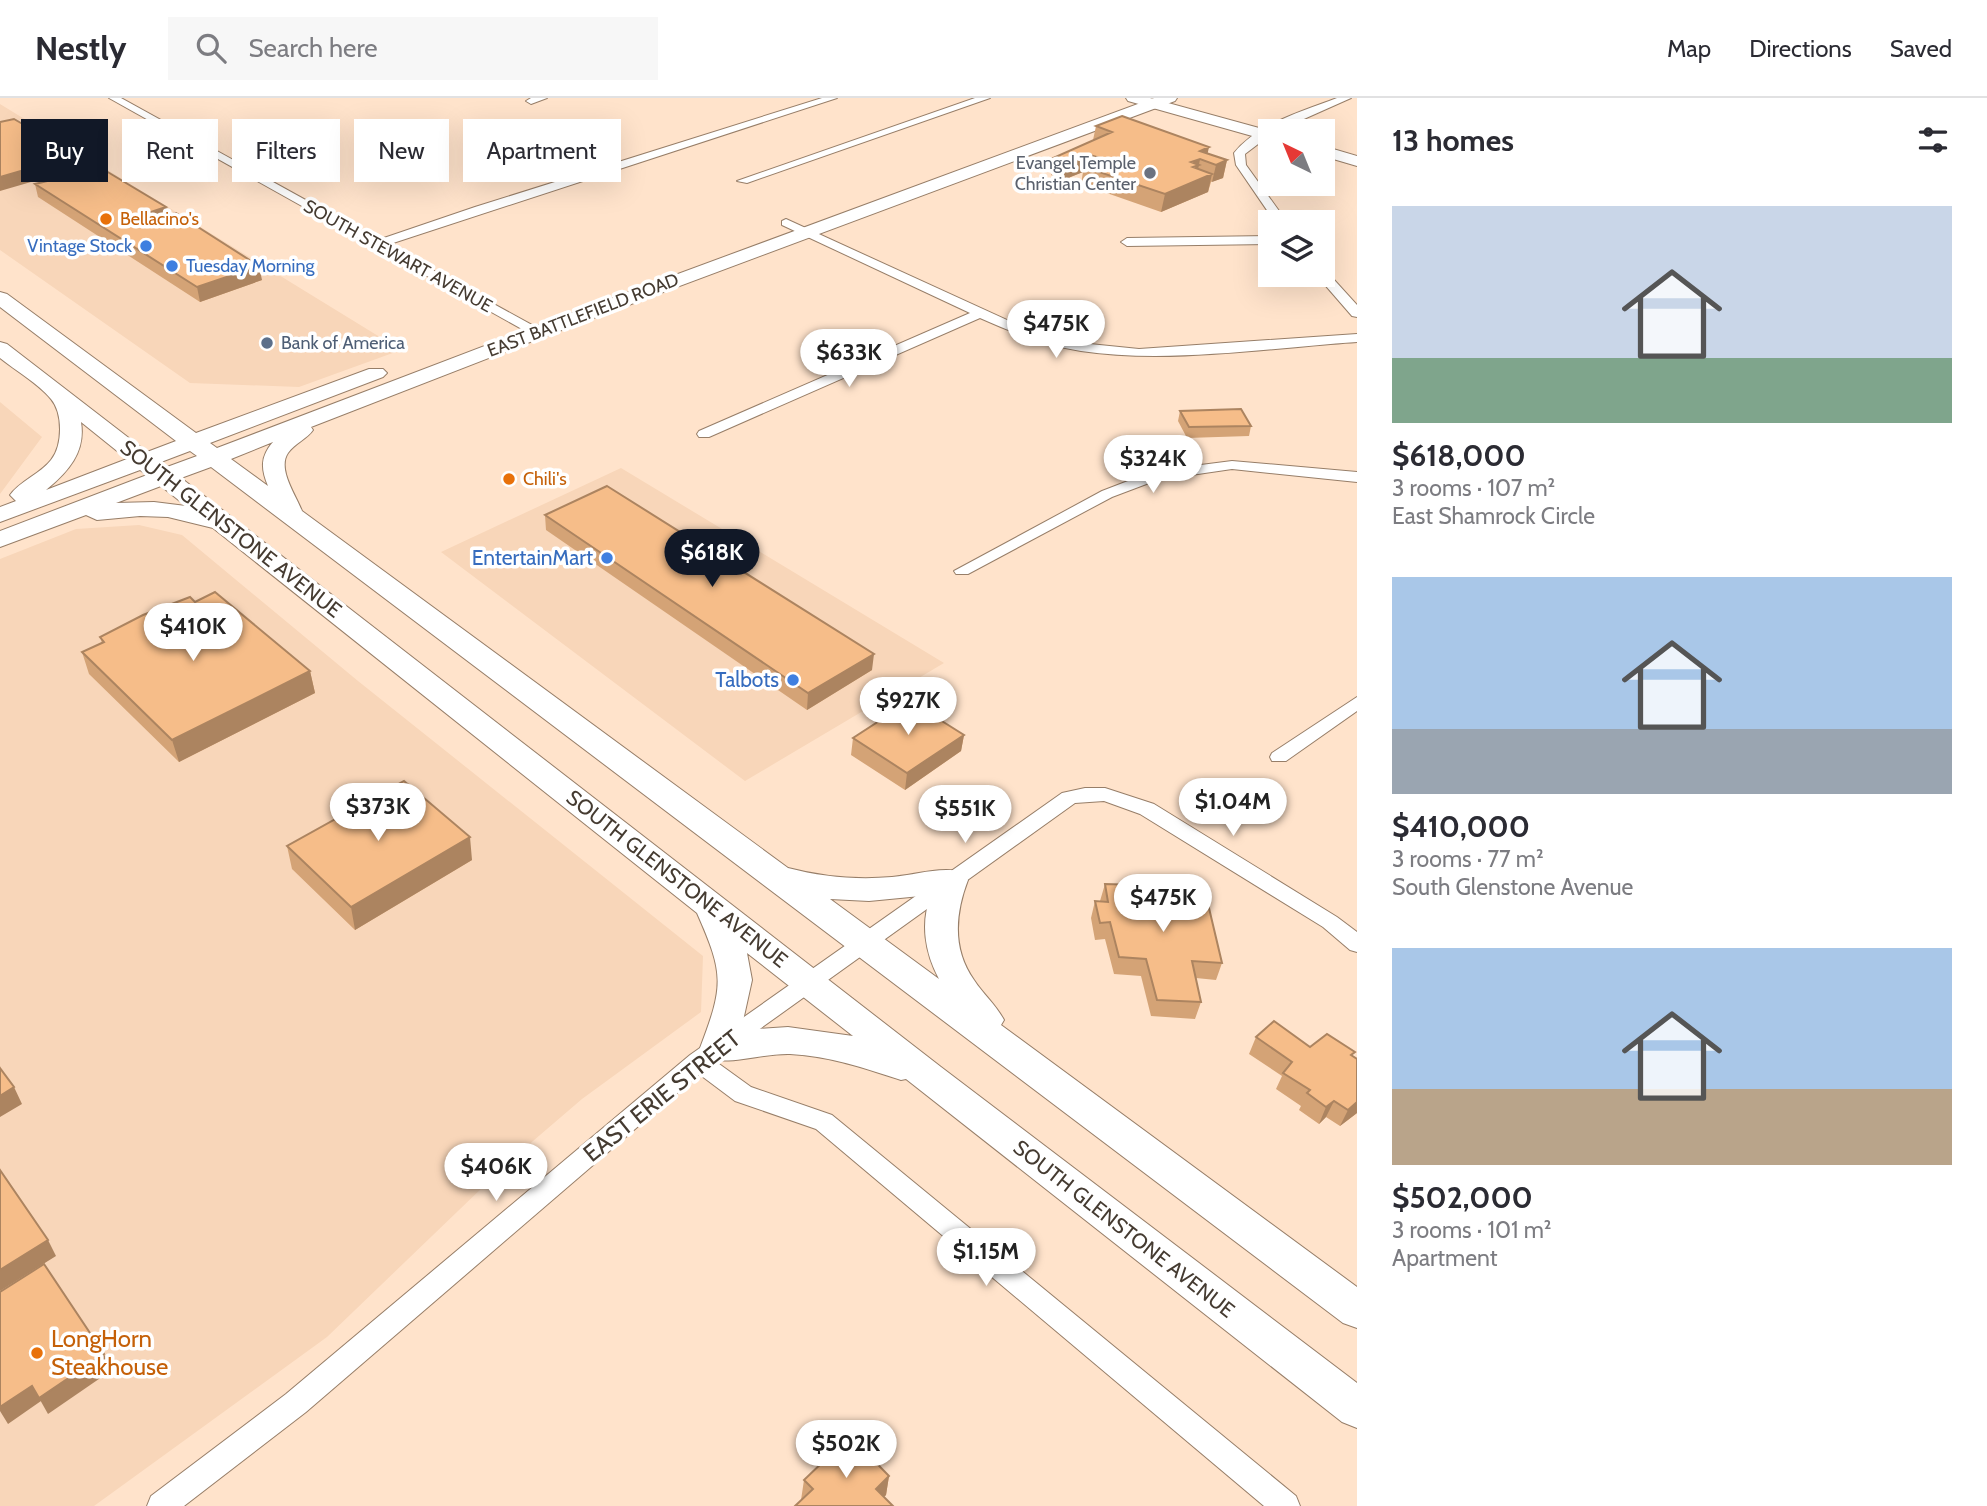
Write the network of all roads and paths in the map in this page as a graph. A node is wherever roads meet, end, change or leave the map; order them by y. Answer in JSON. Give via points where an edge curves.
{"nodes":[{"id":1,"x":114,"y":98,"type":"edge"},
{"id":2,"x":542,"y":98,"type":"edge"},
{"id":3,"x":832,"y":98,"type":"edge"},
{"id":4,"x":985,"y":98,"type":"edge"},
{"id":5,"x":1133,"y":98,"type":"edge"},
{"id":6,"x":1346,"y":98,"type":"edge"},
{"id":7,"x":531,"y":101,"type":"dead end"},
{"id":8,"x":1161,"y":101,"type":"edge"},
{"id":9,"x":1301,"y":119,"type":"edge"},
{"id":10,"x":1258,"y":132,"type":"edge"},
{"id":11,"x":1258,"y":139,"type":"edge"},
{"id":12,"x":1335,"y":155,"type":"edge"},
{"id":13,"x":1357,"y":161,"type":"edge"},
{"id":14,"x":743,"y":181,"type":"dead end"},
{"id":15,"x":1258,"y":188,"type":"edge"},
{"id":16,"x":796,"y":228,"type":"junction"},
{"id":17,"x":1258,"y":240,"type":"edge"},
{"id":18,"x":1127,"y":242,"type":"dead end"},
{"id":19,"x":378,"y":244,"type":"junction"},
{"id":20,"x":1334,"y":287,"type":"edge"},
{"id":21,"x":0,"y":298,"type":"edge"},
{"id":22,"x":980,"y":313,"type":"junction"},
{"id":23,"x":1357,"y":313,"type":"edge"},
{"id":24,"x":517,"y":322,"type":"junction"},
{"id":25,"x":536,"y":333,"type":"junction"},
{"id":26,"x":1357,"y":338,"type":"edge"},
{"id":27,"x":0,"y":348,"type":"edge"},
{"id":28,"x":62,"y":397,"type":"junction"},
{"id":29,"x":296,"y":402,"type":"junction"},
{"id":30,"x":141,"y":404,"type":"junction"},
{"id":31,"x":328,"y":413,"type":"junction"},
{"id":32,"x":704,"y":434,"type":"dead end"},
{"id":33,"x":192,"y":441,"type":"junction"},
{"id":34,"x":213,"y":457,"type":"junction"},
{"id":35,"x":142,"y":460,"type":"junction"},
{"id":36,"x":163,"y":477,"type":"junction"},
{"id":37,"x":1357,"y":477,"type":"edge"},
{"id":38,"x":0,"y":508,"type":"edge"},
{"id":39,"x":0,"y":515,"type":"edge"},
{"id":40,"x":292,"y":517,"type":"junction"},
{"id":41,"x":33,"y":527,"type":"junction"},
{"id":42,"x":236,"y":532,"type":"junction"},
{"id":43,"x":0,"y":540,"type":"edge"},
{"id":44,"x":962,"y":571,"type":"dead end"},
{"id":45,"x":1357,"y":703,"type":"edge"},
{"id":46,"x":1279,"y":757,"type":"dead end"},
{"id":47,"x":770,"y":873,"type":"junction"},
{"id":48,"x":952,"y":880,"type":"junction"},
{"id":49,"x":705,"y":901,"type":"junction"},
{"id":50,"x":864,"y":943,"type":"junction"},
{"id":51,"x":1357,"y":944,"type":"edge"},
{"id":52,"x":809,"y":982,"type":"junction"},
{"id":53,"x":708,"y":1055,"type":"junction"},
{"id":54,"x":929,"y":1077,"type":"junction"},
{"id":55,"x":1043,"y":1077,"type":"junction"},
{"id":56,"x":1357,"y":1310,"type":"edge"},
{"id":57,"x":1357,"y":1408,"type":"edge"},
{"id":58,"x":161,"y":1506,"type":"edge"},
{"id":59,"x":1286,"y":1506,"type":"edge"}],
"edges":[{"from":1,"to":19,"type":"street","name":"SOUTH STEWART AVENUE"},
{"from":2,"to":7,"type":"street"},
{"from":3,"to":19,"type":"street"},
{"from":4,"to":14,"type":"street"},
{"from":5,"to":8,"type":"street"},
{"from":5,"to":16,"type":"main road","name":"EAST BATTLEFIELD ROAD"},
{"from":6,"to":9,"type":"street"},
{"from":8,"to":10,"type":"street"},
{"from":8,"to":16,"type":"main road","name":"EAST BATTLEFIELD ROAD"},
{"from":11,"to":15,"type":"street","via":[[1244,146],[1239,161]]},
{"from":12,"to":13,"type":"street"},
{"from":16,"to":22,"type":"street"},
{"from":16,"to":24,"type":"main road","name":"EAST BATTLEFIELD ROAD"},
{"from":16,"to":25,"type":"main road","name":"EAST BATTLEFIELD ROAD"},
{"from":17,"to":18,"type":"street"},
{"from":19,"to":24,"type":"street","name":"SOUTH STEWART AVENUE"},
{"from":20,"to":23,"type":"street"},
{"from":21,"to":30,"type":"main road","name":"SOUTH GLENSTONE AVENUE"},
{"from":22,"to":26,"type":"street","via":[[1049,341],[1125,353]]},
{"from":22,"to":32,"type":"street"},
{"from":24,"to":25,"type":"street","name":"SOUTH STEWART AVENUE"},
{"from":24,"to":29,"type":"main road","name":"EAST BATTLEFIELD ROAD"},
{"from":25,"to":31,"type":"main road","name":"EAST BATTLEFIELD ROAD"},
{"from":27,"to":28,"type":"main road","name":"SOUTH GLENSTONE AVENUE"},
{"from":28,"to":35,"type":"main road","name":"SOUTH GLENSTONE AVENUE"},
{"from":28,"to":38,"type":"main road","via":[[73,432],[67,456],[43,480]]},
{"from":29,"to":30,"type":"main road","via":[[195,416]]},
{"from":29,"to":33,"type":"main road","name":"EAST BATTLEFIELD ROAD"},
{"from":30,"to":33,"type":"main road","name":"SOUTH GLENSTONE AVENUE"},
{"from":31,"to":34,"type":"main road","name":"EAST BATTLEFIELD ROAD"},
{"from":31,"to":40,"type":"main road","via":[[293,436],[272,461],[275,482],[285,493]]},
{"from":33,"to":34,"type":"main road","name":"SOUTH GLENSTONE AVENUE"},
{"from":33,"to":35,"type":"main road","name":"EAST BATTLEFIELD ROAD"},
{"from":34,"to":36,"type":"main road","name":"EAST BATTLEFIELD ROAD"},
{"from":34,"to":40,"type":"main road","name":"SOUTH GLENSTONE AVENUE"},
{"from":35,"to":36,"type":"main road","name":"SOUTH GLENSTONE AVENUE"},
{"from":35,"to":39,"type":"main road","name":"EAST BATTLEFIELD ROAD"},
{"from":36,"to":41,"type":"main road","name":"EAST BATTLEFIELD ROAD"},
{"from":36,"to":42,"type":"main road","name":"SOUTH GLENSTONE AVENUE"},
{"from":37,"to":44,"type":"street","via":[[1232,465],[1154,476],[1107,494]]},
{"from":40,"to":47,"type":"main road","name":"SOUTH GLENSTONE AVENUE"},
{"from":41,"to":42,"type":"main road","via":[[98,513],[147,509],[196,515]]},
{"from":41,"to":43,"type":"main road","name":"EAST BATTLEFIELD ROAD"},
{"from":42,"to":49,"type":"main road","name":"SOUTH GLENSTONE AVENUE"},
{"from":45,"to":46,"type":"street"},
{"from":47,"to":48,"type":"main road","via":[[802,884],[848,890]]},
{"from":47,"to":50,"type":"main road","name":"SOUTH GLENSTONE AVENUE"},
{"from":48,"to":50,"type":"street","name":"EAST ERIE STREET"},
{"from":48,"to":51,"type":"street","name":"EAST ERIE STREET","via":[[1062,801],[1085,794],[1116,797],[1147,809],[1330,922]]},
{"from":48,"to":55,"type":"main road","via":[[939,918],[940,938],[952,973],[972,1004]]},
{"from":49,"to":52,"type":"main road","name":"SOUTH GLENSTONE AVENUE"},
{"from":49,"to":53,"type":"main road","via":[[731,948],[735,970],[733,1008]]},
{"from":50,"to":52,"type":"street","name":"EAST ERIE STREET"},
{"from":50,"to":55,"type":"main road","name":"SOUTH GLENSTONE AVENUE"},
{"from":52,"to":53,"type":"street","name":"EAST ERIE STREET"},
{"from":52,"to":54,"type":"main road","name":"SOUTH GLENSTONE AVENUE"},
{"from":53,"to":54,"type":"main road","via":[[753,1040],[808,1041],[864,1052]]},
{"from":53,"to":58,"type":"street","name":"EAST ERIE STREET","via":[[296,1403]]},
{"from":53,"to":59,"type":"street","via":[[743,1094],[824,1122]]},
{"from":54,"to":57,"type":"main road","name":"SOUTH GLENSTONE AVENUE"},
{"from":55,"to":56,"type":"main road","name":"SOUTH GLENSTONE AVENUE"}]}
